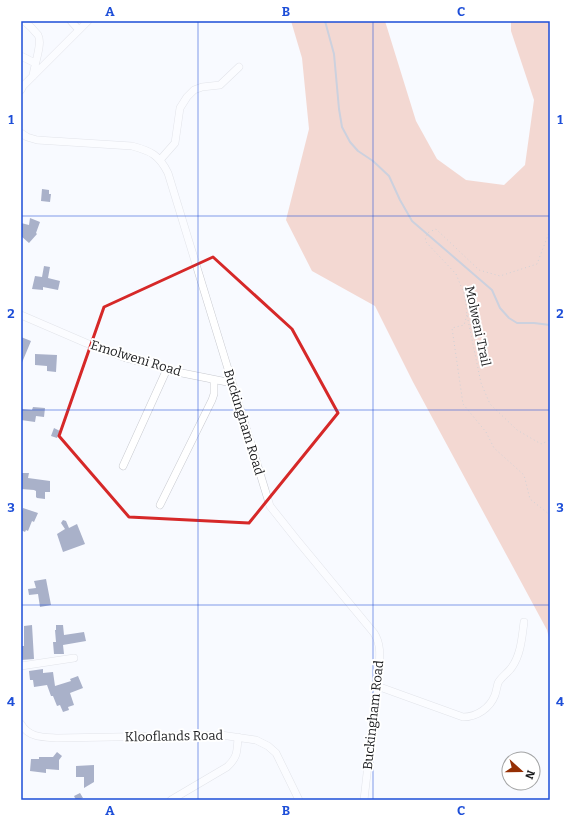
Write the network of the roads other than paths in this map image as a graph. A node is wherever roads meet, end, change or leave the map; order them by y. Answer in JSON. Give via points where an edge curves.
{"nodes":[{"id":1,"x":24,"y":21,"type":"edge"},
{"id":2,"x":71,"y":21,"type":"edge"},
{"id":3,"x":88,"y":21,"type":"edge"},
{"id":4,"x":79,"y":30,"type":"junction"},
{"id":5,"x":21,"y":56,"type":"edge"},
{"id":6,"x":35,"y":63,"type":"junction"},
{"id":7,"x":240,"y":67,"type":"dead end"},
{"id":8,"x":33,"y":76,"type":"junction"},
{"id":9,"x":21,"y":90,"type":"edge"},
{"id":10,"x":21,"y":133,"type":"edge"},
{"id":11,"x":160,"y":160,"type":"junction"},
{"id":12,"x":21,"y":315,"type":"edge"},
{"id":13,"x":167,"y":369,"type":"junction"},
{"id":14,"x":214,"y":380,"type":"junction"},
{"id":15,"x":232,"y":383,"type":"junction"},
{"id":16,"x":123,"y":466,"type":"dead end"},
{"id":17,"x":160,"y":505,"type":"dead end"},
{"id":18,"x":524,"y":622,"type":"dead end"},
{"id":19,"x":74,"y":658,"type":"dead end"},
{"id":20,"x":21,"y":666,"type":"edge"},
{"id":21,"x":377,"y":686,"type":"junction"},
{"id":22,"x":21,"y":724,"type":"edge"},
{"id":23,"x":238,"y":737,"type":"junction"},
{"id":24,"x":171,"y":800,"type":"edge"},
{"id":25,"x":300,"y":800,"type":"edge"},
{"id":26,"x":364,"y":800,"type":"edge"}],
"edges":[{"from":1,"to":6,"type":"street","via":[[39,38]]},
{"from":2,"to":4,"type":"street"},
{"from":3,"to":4,"type":"street"},
{"from":4,"to":8,"type":"street"},
{"from":5,"to":6,"type":"street"},
{"from":6,"to":8,"type":"street"},
{"from":7,"to":11,"type":"street","via":[[220,85],[202,87],[187,97],[180,108],[175,143]]},
{"from":8,"to":9,"type":"street"},
{"from":10,"to":11,"type":"street","via":[[37,140],[132,146],[152,153]]},
{"from":11,"to":15,"type":"street","name":"Buckingham Road","via":[[168,172]]},
{"from":12,"to":13,"type":"street","name":"Emolweni Road","via":[[126,358]]},
{"from":13,"to":14,"type":"street","name":"Emolweni Road"},
{"from":13,"to":16,"type":"street"},
{"from":14,"to":15,"type":"street","name":"Emolweni Road"},
{"from":14,"to":17,"type":"street","via":[[212,400]]},
{"from":15,"to":21,"type":"street","name":"Buckingham Road","via":[[270,506],[377,637],[380,653]]},
{"from":18,"to":21,"type":"street","via":[[516,660],[498,683],[491,704],[477,714],[464,717]]},
{"from":19,"to":20,"type":"street"},
{"from":21,"to":26,"type":"street","name":"Buckingham Road"},
{"from":22,"to":23,"type":"street","name":"Klooflands Road","via":[[26,731],[39,737]]},
{"from":23,"to":24,"type":"street","via":[[237,753],[227,768]]},
{"from":23,"to":25,"type":"street","name":"Klooflands Road","via":[[256,740],[276,753]]}]}
